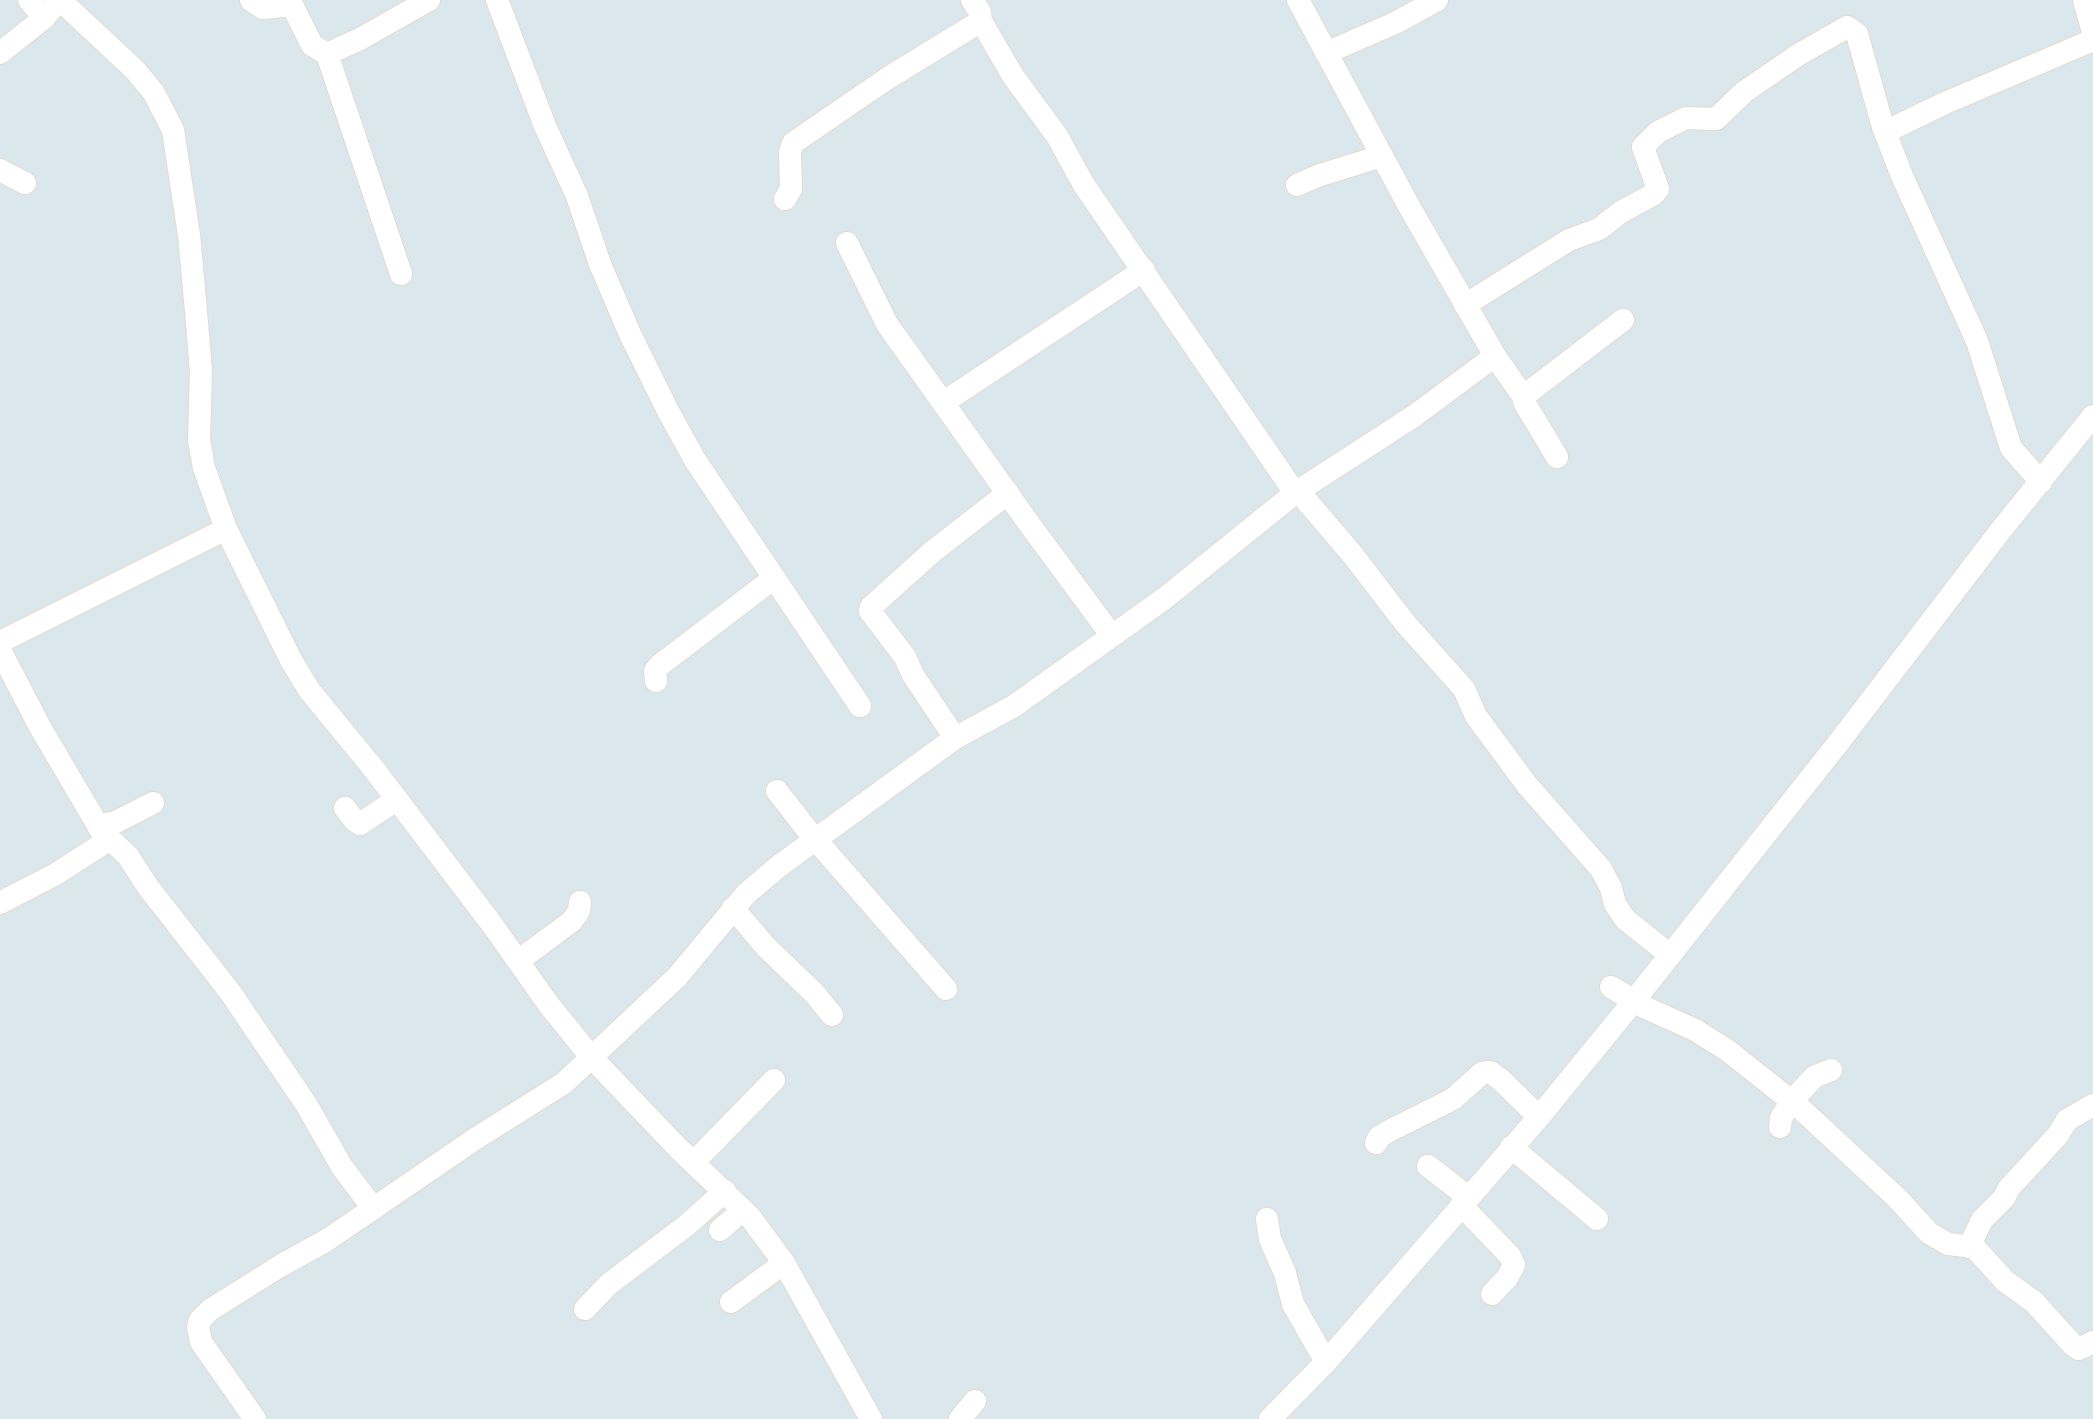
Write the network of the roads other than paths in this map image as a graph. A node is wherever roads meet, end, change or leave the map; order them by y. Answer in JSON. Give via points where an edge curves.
{"nodes":[{"id":1,"x":29,"y":0,"type":"edge"},
{"id":2,"x":251,"y":0,"type":"edge"},
{"id":3,"x":429,"y":0,"type":"edge"},
{"id":4,"x":497,"y":0,"type":"edge"},
{"id":5,"x":972,"y":0,"type":"edge"},
{"id":6,"x":1298,"y":0,"type":"edge"},
{"id":7,"x":1437,"y":0,"type":"edge"},
{"id":8,"x":2084,"y":0,"type":"edge"},
{"id":9,"x":62,"y":2,"type":"edge"},
{"id":10,"x":44,"y":18,"type":"junction"},
{"id":11,"x":981,"y":21,"type":"junction"},
{"id":12,"x":2093,"y":32,"type":"edge"},
{"id":13,"x":2093,"y":40,"type":"edge"},
{"id":14,"x":2093,"y":47,"type":"edge"},
{"id":15,"x":0,"y":53,"type":"edge"},
{"id":16,"x":1326,"y":53,"type":"junction"},
{"id":17,"x":327,"y":54,"type":"junction"},
{"id":18,"x":2064,"y":59,"type":"dead end"},
{"id":19,"x":1885,"y":132,"type":"junction"},
{"id":20,"x":1382,"y":156,"type":"junction"},
{"id":21,"x":0,"y":170,"type":"edge"},
{"id":22,"x":25,"y":183,"type":"dead end"},
{"id":23,"x":1297,"y":185,"type":"dead end"},
{"id":24,"x":785,"y":199,"type":"dead end"},
{"id":25,"x":847,"y":243,"type":"dead end"},
{"id":26,"x":1144,"y":270,"type":"junction"},
{"id":27,"x":401,"y":274,"type":"dead end"},
{"id":28,"x":1465,"y":305,"type":"junction"},
{"id":29,"x":1623,"y":320,"type":"dead end"},
{"id":30,"x":1495,"y":356,"type":"junction"},
{"id":31,"x":1523,"y":394,"type":"junction"},
{"id":32,"x":944,"y":402,"type":"junction"},
{"id":33,"x":2093,"y":416,"type":"edge"},
{"id":34,"x":1557,"y":457,"type":"dead end"},
{"id":35,"x":2041,"y":482,"type":"junction"},
{"id":36,"x":1291,"y":486,"type":"junction"},
{"id":37,"x":1008,"y":493,"type":"junction"},
{"id":38,"x":222,"y":530,"type":"junction"},
{"id":39,"x":774,"y":578,"type":"junction"},
{"id":40,"x":1106,"y":627,"type":"junction"},
{"id":41,"x":0,"y":642,"type":"edge"},
{"id":42,"x":0,"y":650,"type":"edge"},
{"id":43,"x":656,"y":681,"type":"dead end"},
{"id":44,"x":860,"y":706,"type":"dead end"},
{"id":45,"x":947,"y":727,"type":"junction"},
{"id":46,"x":777,"y":791,"type":"dead end"},
{"id":47,"x":153,"y":803,"type":"dead end"},
{"id":48,"x":387,"y":806,"type":"junction"},
{"id":49,"x":345,"y":808,"type":"dead end"},
{"id":50,"x":807,"y":829,"type":"junction"},
{"id":51,"x":102,"y":833,"type":"junction"},
{"id":52,"x":580,"y":902,"type":"dead end"},
{"id":53,"x":0,"y":903,"type":"edge"},
{"id":54,"x":733,"y":908,"type":"junction"},
{"id":55,"x":1670,"y":955,"type":"junction"},
{"id":56,"x":518,"y":961,"type":"junction"},
{"id":57,"x":1611,"y":987,"type":"dead end"},
{"id":58,"x":946,"y":989,"type":"dead end"},
{"id":59,"x":1646,"y":1008,"type":"junction"},
{"id":60,"x":832,"y":1015,"type":"dead end"},
{"id":61,"x":592,"y":1058,"type":"junction"},
{"id":62,"x":1831,"y":1070,"type":"dead end"},
{"id":63,"x":774,"y":1080,"type":"dead end"},
{"id":64,"x":1791,"y":1102,"type":"junction"},
{"id":65,"x":2093,"y":1105,"type":"edge"},
{"id":66,"x":1539,"y":1117,"type":"junction"},
{"id":67,"x":1780,"y":1127,"type":"dead end"},
{"id":68,"x":1376,"y":1143,"type":"dead end"},
{"id":69,"x":1520,"y":1155,"type":"junction"},
{"id":70,"x":694,"y":1162,"type":"junction"},
{"id":71,"x":1428,"y":1166,"type":"dead end"},
{"id":72,"x":716,"y":1200,"type":"junction"},
{"id":73,"x":373,"y":1208,"type":"junction"},
{"id":74,"x":1469,"y":1209,"type":"junction"},
{"id":75,"x":1267,"y":1219,"type":"dead end"},
{"id":76,"x":1597,"y":1219,"type":"dead end"},
{"id":77,"x":1969,"y":1247,"type":"junction"},
{"id":78,"x":781,"y":1266,"type":"junction"},
{"id":79,"x":1492,"y":1294,"type":"dead end"},
{"id":80,"x":731,"y":1302,"type":"dead end"},
{"id":81,"x":585,"y":1309,"type":"dead end"},
{"id":82,"x":2093,"y":1342,"type":"edge"},
{"id":83,"x":1326,"y":1362,"type":"junction"},
{"id":84,"x":975,"y":1401,"type":"dead end"},
{"id":85,"x":255,"y":1419,"type":"edge"},
{"id":86,"x":871,"y":1419,"type":"edge"},
{"id":87,"x":960,"y":1419,"type":"edge"},
{"id":88,"x":1270,"y":1419,"type":"edge"}],
"edges":[{"from":1,"to":10,"type":"street"},
{"from":2,"to":17,"type":"street","via":[[263,8],[292,5],[312,45]]},
{"from":3,"to":17,"type":"street"},
{"from":4,"to":39,"type":"street","via":[[641,359],[695,460]]},
{"from":5,"to":11,"type":"street"},
{"from":6,"to":16,"type":"street"},
{"from":7,"to":16,"type":"street"},
{"from":8,"to":12,"type":"street"},
{"from":9,"to":10,"type":"street"},
{"from":9,"to":38,"type":"street","via":[[135,70],[173,130],[196,311],[199,440]]},
{"from":10,"to":15,"type":"street"},
{"from":11,"to":24,"type":"street","via":[[793,143],[791,189]]},
{"from":11,"to":26,"type":"street"},
{"from":13,"to":19,"type":"street"},
{"from":14,"to":18,"type":"street"},
{"from":16,"to":20,"type":"street"},
{"from":17,"to":27,"type":"street"},
{"from":19,"to":28,"type":"street","via":[[1857,34],[1847,27],[1744,92],[1716,119],[1686,118],[1658,132],[1643,147],[1658,189],[1654,194]]},
{"from":19,"to":35,"type":"street","via":[[1977,341],[2011,448]]},
{"from":20,"to":23,"type":"street"},
{"from":20,"to":28,"type":"street"},
{"from":21,"to":22,"type":"street"},
{"from":25,"to":32,"type":"street","via":[[887,324]]},
{"from":26,"to":32,"type":"street"},
{"from":26,"to":36,"type":"street"},
{"from":28,"to":30,"type":"street"},
{"from":29,"to":31,"type":"street"},
{"from":30,"to":31,"type":"street"},
{"from":30,"to":36,"type":"street","via":[[1414,416]]},
{"from":31,"to":34,"type":"street"},
{"from":32,"to":37,"type":"street"},
{"from":33,"to":35,"type":"street"},
{"from":35,"to":55,"type":"street"},
{"from":36,"to":40,"type":"street","via":[[1165,598]]},
{"from":36,"to":55,"type":"street","via":[[1464,689],[1476,716],[1518,774],[1601,869],[1625,919]]},
{"from":37,"to":40,"type":"street"},
{"from":37,"to":45,"type":"street","via":[[871,607]]},
{"from":38,"to":41,"type":"street"},
{"from":38,"to":48,"type":"street","via":[[309,690]]},
{"from":39,"to":43,"type":"street","via":[[660,665]]},
{"from":39,"to":44,"type":"street"},
{"from":40,"to":45,"type":"street","via":[[1014,706]]},
{"from":42,"to":51,"type":"street"},
{"from":45,"to":50,"type":"street"},
{"from":46,"to":50,"type":"street"},
{"from":47,"to":51,"type":"street"},
{"from":48,"to":49,"type":"street","via":[[360,824]]},
{"from":48,"to":56,"type":"street"},
{"from":50,"to":54,"type":"street"},
{"from":50,"to":58,"type":"street"},
{"from":51,"to":53,"type":"street","via":[[56,874]]},
{"from":51,"to":73,"type":"street","via":[[128,856],[230,992]]},
{"from":52,"to":56,"type":"street","via":[[572,921]]},
{"from":54,"to":60,"type":"street"},
{"from":54,"to":61,"type":"street","via":[[677,977]]},
{"from":55,"to":59,"type":"street"},
{"from":56,"to":61,"type":"street"},
{"from":57,"to":59,"type":"street"},
{"from":59,"to":64,"type":"street","via":[[1712,1040]]},
{"from":59,"to":66,"type":"street"},
{"from":61,"to":70,"type":"street"},
{"from":61,"to":73,"type":"street","via":[[564,1083]]},
{"from":62,"to":64,"type":"street","via":[[1814,1077]]},
{"from":63,"to":70,"type":"street"},
{"from":64,"to":67,"type":"street"},
{"from":64,"to":77,"type":"street","via":[[1929,1233],[1948,1244]]},
{"from":65,"to":77,"type":"street","via":[[2067,1120],[1982,1220]]},
{"from":66,"to":68,"type":"street","via":[[1501,1080],[1482,1073],[1453,1099]]},
{"from":66,"to":69,"type":"street"},
{"from":69,"to":74,"type":"street"},
{"from":69,"to":76,"type":"street"},
{"from":70,"to":72,"type":"street"},
{"from":71,"to":74,"type":"street"},
{"from":72,"to":78,"type":"street"},
{"from":72,"to":81,"type":"street"},
{"from":73,"to":85,"type":"street","via":[[200,1320],[201,1342]]},
{"from":74,"to":79,"type":"street","via":[[1514,1265]]},
{"from":74,"to":83,"type":"street"},
{"from":75,"to":83,"type":"street","via":[[1293,1304]]},
{"from":77,"to":82,"type":"street","via":[[2034,1302],[2073,1345],[2079,1349]]},
{"from":78,"to":80,"type":"street"},
{"from":78,"to":86,"type":"street"},
{"from":83,"to":88,"type":"street"},
{"from":84,"to":87,"type":"street"}]}
